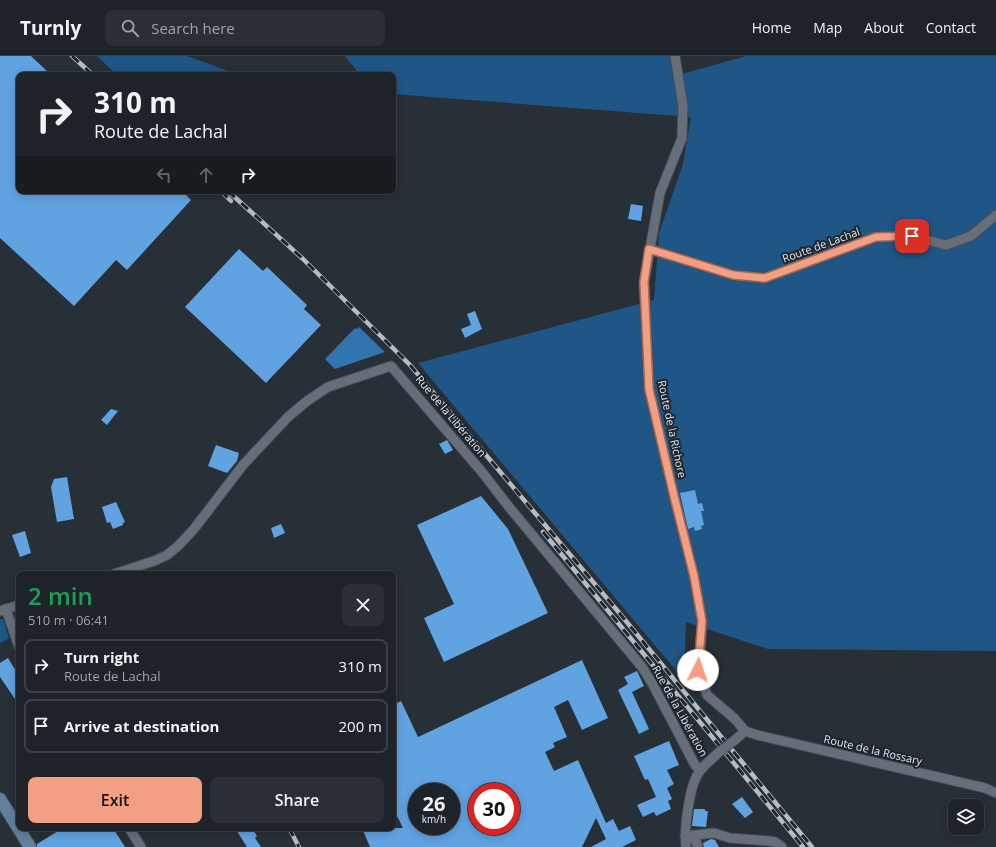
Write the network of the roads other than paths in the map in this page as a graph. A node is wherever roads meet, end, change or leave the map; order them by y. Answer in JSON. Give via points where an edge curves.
{"nodes":[{"id":1,"x":676,"y":56,"type":"edge"},
{"id":2,"x":996,"y":215,"type":"edge"},
{"id":3,"x":649,"y":249,"type":"junction"},
{"id":4,"x":123,"y":571,"type":"edge"},
{"id":5,"x":16,"y":606,"type":"edge"},
{"id":6,"x":3,"y":610,"type":"edge"},
{"id":7,"x":16,"y":640,"type":"edge"},
{"id":8,"x":745,"y":731,"type":"junction"},
{"id":9,"x":700,"y":770,"type":"junction"},
{"id":10,"x":996,"y":793,"type":"edge"},
{"id":11,"x":0,"y":799,"type":"edge"},
{"id":12,"x":16,"y":825,"type":"edge"},
{"id":13,"x":20,"y":831,"type":"edge"},
{"id":14,"x":130,"y":831,"type":"edge"},
{"id":15,"x":688,"y":836,"type":"junction"},
{"id":16,"x":745,"y":840,"type":"junction"},
{"id":17,"x":30,"y":847,"type":"edge"},
{"id":18,"x":141,"y":847,"type":"edge"},
{"id":19,"x":686,"y":847,"type":"edge"},
{"id":20,"x":698,"y":847,"type":"edge"},
{"id":21,"x":755,"y":847,"type":"edge"},
{"id":22,"x":782,"y":847,"type":"edge"}],
"edges":[{"from":1,"to":3,"type":"street","name":"Route de la Richore","via":[[683,106],[682,138],[660,193]]},
{"from":2,"to":3,"type":"street","name":"Route de Lachal","via":[[971,236],[946,245],[912,236],[876,237],[765,278],[733,275]]},
{"from":3,"to":8,"type":"street","name":"Route de la Richore","via":[[644,282],[649,389],[694,576],[702,621],[698,670],[707,695]]},
{"from":4,"to":9,"type":"street","name":"Rue de la Libération","via":[[154,561],[178,546],[244,465],[288,417],[307,401],[328,387],[391,366],[482,472],[642,667]]},
{"from":5,"to":6,"type":"street"},
{"from":6,"to":7,"type":"street"},
{"from":8,"to":9,"type":"street","bridge":true},
{"from":8,"to":10,"type":"street","name":"Route de la Rossary","via":[[985,788]]},
{"from":9,"to":15,"type":"street","via":[[692,791]]},
{"from":11,"to":12,"type":"main road"},
{"from":13,"to":17,"type":"main road"},
{"from":14,"to":18,"type":"street"},
{"from":15,"to":16,"type":"street","via":[[718,833]]},
{"from":15,"to":19,"type":"street"},
{"from":15,"to":20,"type":"street","via":[[694,838]]},
{"from":16,"to":21,"type":"street"},
{"from":16,"to":22,"type":"street","via":[[775,842]]}]}
